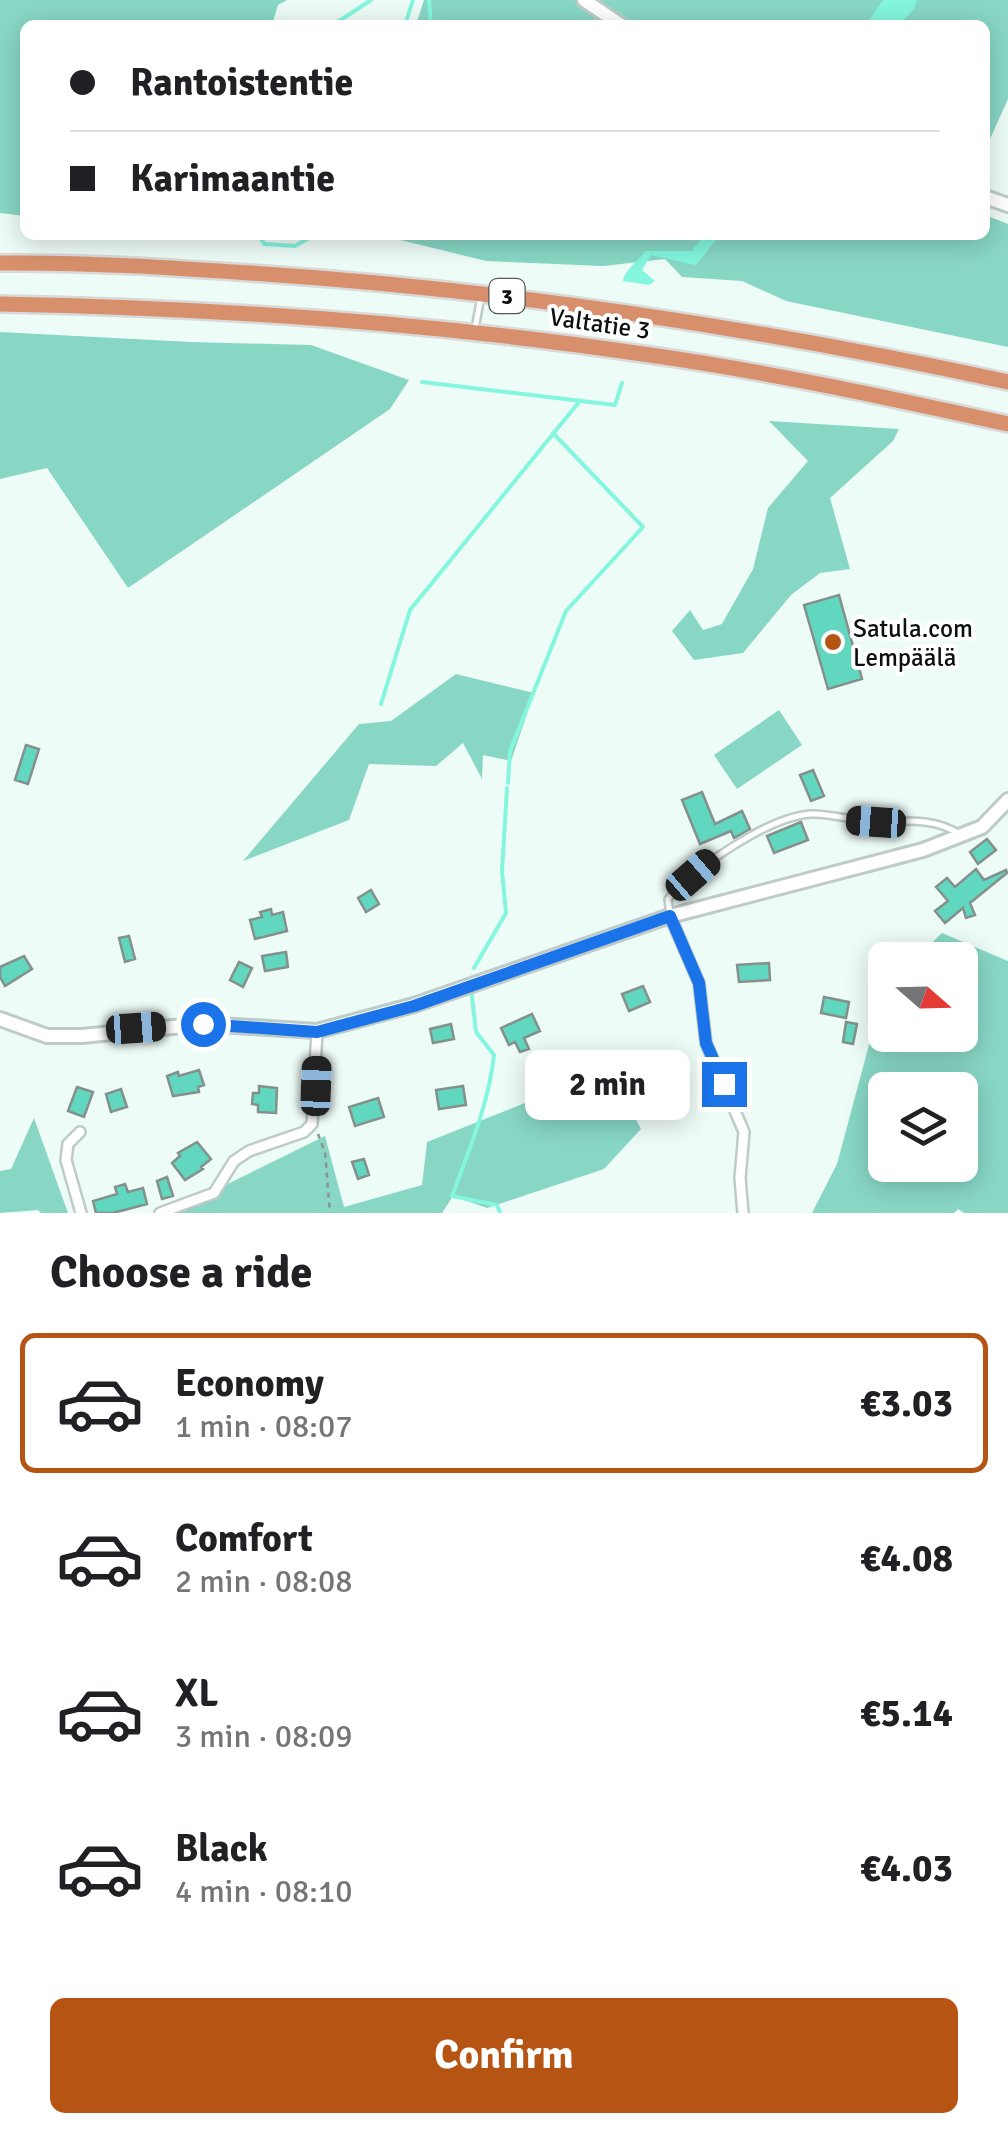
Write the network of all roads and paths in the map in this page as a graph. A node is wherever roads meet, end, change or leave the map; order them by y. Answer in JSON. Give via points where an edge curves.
{"nodes":[{"id":1,"x":584,"y":0,"type":"edge"},
{"id":2,"x":614,"y":20,"type":"edge"},
{"id":3,"x":0,"y":262,"type":"edge"},
{"id":4,"x":482,"y":293,"type":"junction"},
{"id":5,"x":0,"y":304,"type":"edge"},
{"id":6,"x":475,"y":332,"type":"junction"},
{"id":7,"x":1008,"y":382,"type":"edge"},
{"id":8,"x":1008,"y":424,"type":"edge"},
{"id":9,"x":1008,"y":800,"type":"edge"},
{"id":10,"x":964,"y":836,"type":"junction"},
{"id":11,"x":670,"y":916,"type":"junction"},
{"id":12,"x":0,"y":1019,"type":"edge"},
{"id":13,"x":317,"y":1032,"type":"junction"},
{"id":14,"x":312,"y":1124,"type":"junction"},
{"id":15,"x":80,"y":1132,"type":"dead end"},
{"id":16,"x":329,"y":1204,"type":"junction"},
{"id":17,"x":81,"y":1213,"type":"edge"},
{"id":18,"x":160,"y":1213,"type":"edge"},
{"id":19,"x":322,"y":1213,"type":"edge"},
{"id":20,"x":330,"y":1213,"type":"edge"},
{"id":21,"x":743,"y":1213,"type":"edge"}],
"edges":[{"from":1,"to":2,"type":"street"},
{"from":3,"to":4,"type":"highway","name":"Valtatie 3","number":"3","via":[[197,269]]},
{"from":4,"to":6,"type":"lane"},
{"from":4,"to":7,"type":"highway","name":"Valtatie 3","number":"3","via":[[813,342]]},
{"from":5,"to":6,"type":"highway","name":"Valtatie 3","number":"3","via":[[188,308]]},
{"from":6,"to":8,"type":"highway","name":"Valtatie 3","number":"3","via":[[724,366]]},
{"from":9,"to":10,"type":"street"},
{"from":10,"to":11,"type":"street"},
{"from":10,"to":11,"type":"lane","via":[[904,819],[787,818],[710,860],[668,899]]},
{"from":11,"to":13,"type":"street","via":[[414,1006]]},
{"from":11,"to":21,"type":"street","via":[[699,983],[706,1043],[744,1132]]},
{"from":12,"to":13,"type":"street","via":[[47,1036],[203,1024]]},
{"from":13,"to":14,"type":"street"},
{"from":14,"to":16,"type":"path","via":[[325,1152]]},
{"from":14,"to":18,"type":"street","via":[[234,1161],[214,1192]]},
{"from":15,"to":17,"type":"street","via":[[68,1144],[66,1160]]},
{"from":16,"to":19,"type":"path"},
{"from":16,"to":20,"type":"path"}]}
